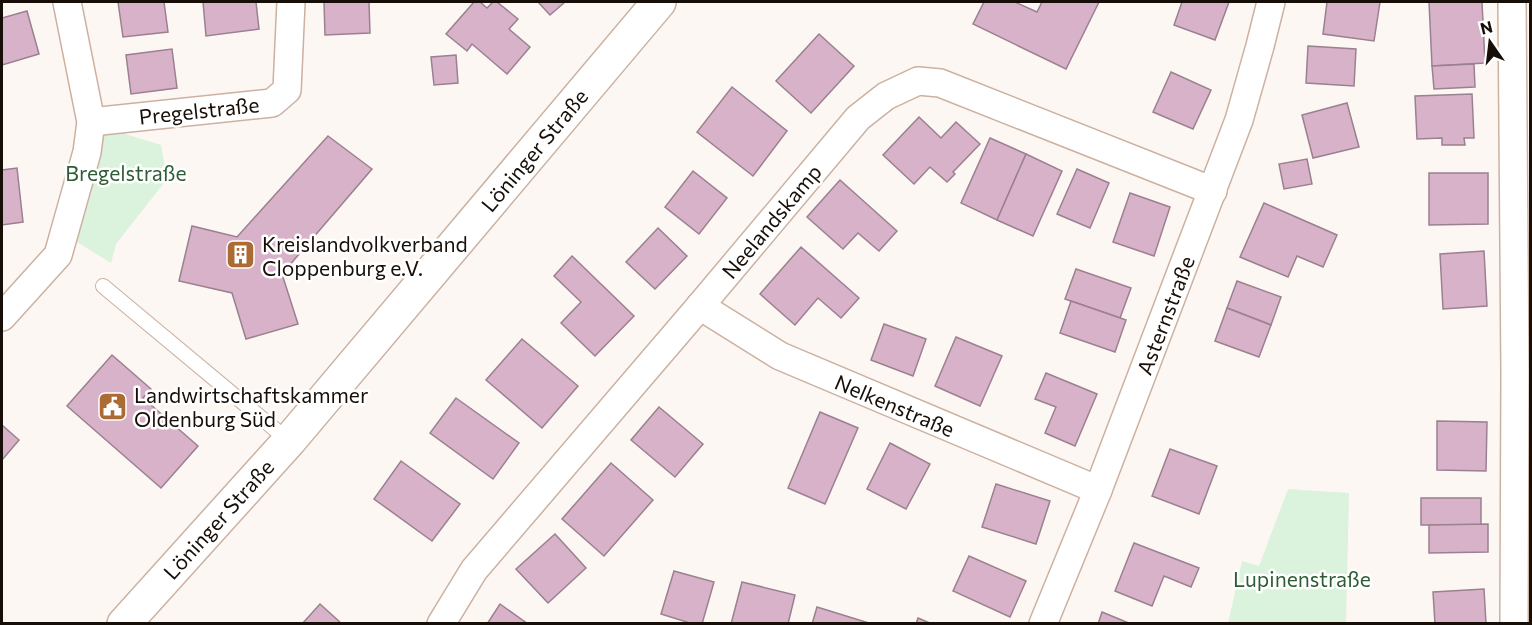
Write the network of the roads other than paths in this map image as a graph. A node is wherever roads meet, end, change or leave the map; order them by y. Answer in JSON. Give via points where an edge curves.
{"nodes":[{"id":1,"x":67,"y":2,"type":"edge"},
{"id":2,"x":291,"y":2,"type":"edge"},
{"id":3,"x":659,"y":2,"type":"edge"},
{"id":4,"x":1271,"y":2,"type":"edge"},
{"id":5,"x":1512,"y":2,"type":"edge"},
{"id":6,"x":91,"y":122,"type":"junction"},
{"id":7,"x":1213,"y":191,"type":"junction"},
{"id":8,"x":103,"y":286,"type":"dead end"},
{"id":9,"x":700,"y":306,"type":"junction"},
{"id":10,"x":2,"y":317,"type":"edge"},
{"id":11,"x":289,"y":441,"type":"junction"},
{"id":12,"x":1098,"y":490,"type":"junction"},
{"id":13,"x":124,"y":624,"type":"edge"},
{"id":14,"x":441,"y":624,"type":"edge"},
{"id":15,"x":1043,"y":624,"type":"edge"},
{"id":16,"x":1514,"y":624,"type":"edge"}],
"edges":[{"from":1,"to":6,"type":"street"},
{"from":2,"to":6,"type":"street","name":"Pregelstraße","via":[[287,90],[272,103]]},
{"from":3,"to":11,"type":"street","name":"Löninger Straße"},
{"from":4,"to":7,"type":"street","name":"Asternstraße","via":[[1239,120]]},
{"from":5,"to":16,"type":"street"},
{"from":6,"to":10,"type":"street","via":[[87,153],[58,255]]},
{"from":7,"to":9,"type":"street","name":"Neelandskamp","via":[[940,83],[918,81],[886,96],[858,118]]},
{"from":7,"to":12,"type":"street","name":"Asternstraße"},
{"from":8,"to":11,"type":"lane"},
{"from":9,"to":12,"type":"street","name":"Nelkenstraße","via":[[780,356]]},
{"from":9,"to":14,"type":"street","name":"Neelandskamp","via":[[474,570]]},
{"from":11,"to":13,"type":"street","name":"Löninger Straße"},
{"from":12,"to":15,"type":"street","name":"Asternstraße"}]}
